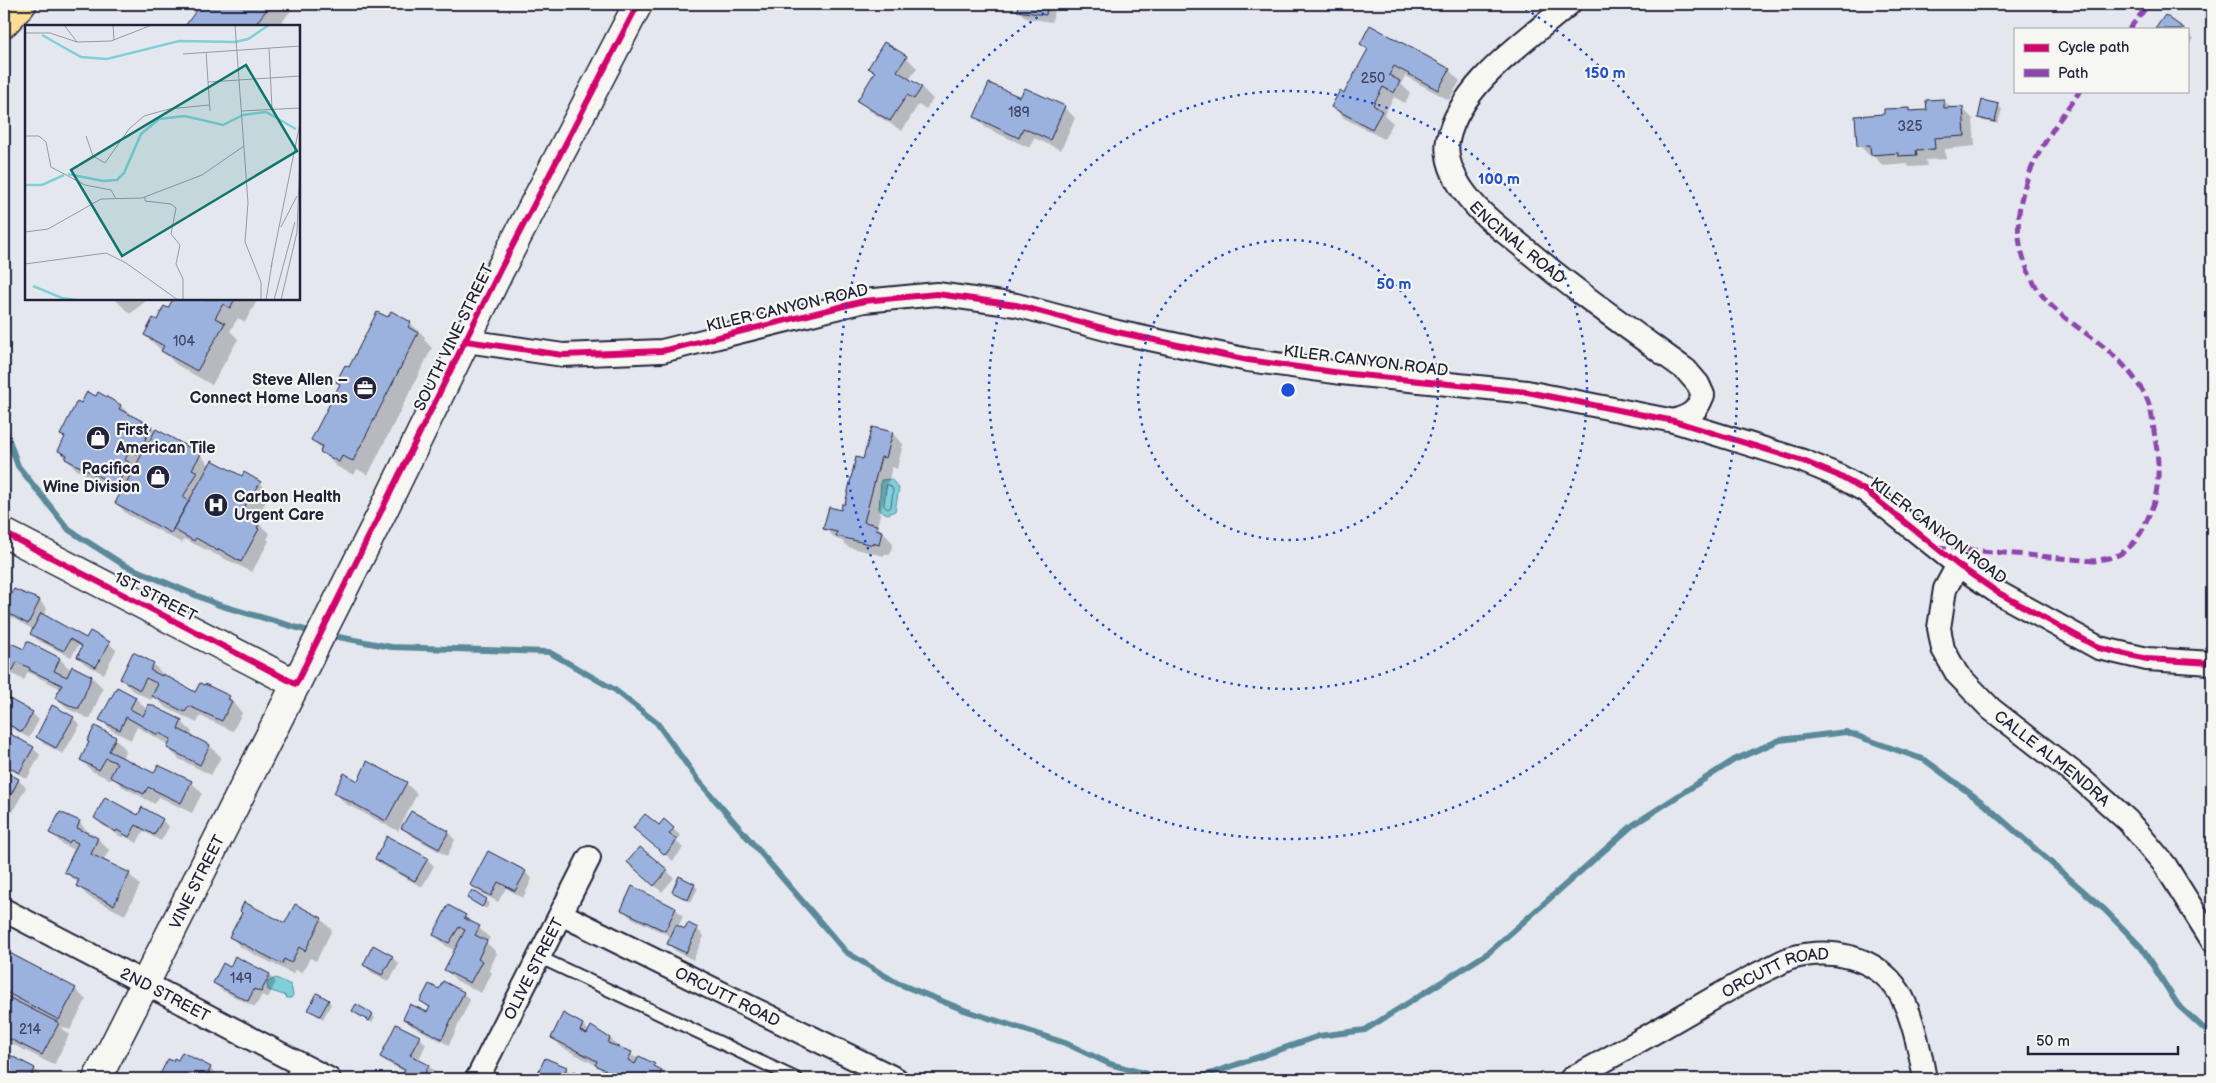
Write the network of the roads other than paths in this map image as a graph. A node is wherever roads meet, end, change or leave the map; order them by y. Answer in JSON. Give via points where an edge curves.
{"nodes":[{"id":1,"x":22,"y":4,"type":"edge"},
{"id":2,"x":638,"y":4,"type":"edge"},
{"id":3,"x":1569,"y":4,"type":"edge"},
{"id":4,"x":4,"y":23,"type":"edge"},
{"id":5,"x":466,"y":341,"type":"junction"},
{"id":6,"x":1674,"y":422,"type":"junction"},
{"id":7,"x":4,"y":534,"type":"edge"},
{"id":8,"x":1958,"y":565,"type":"junction"},
{"id":9,"x":2212,"y":663,"type":"edge"},
{"id":10,"x":296,"y":684,"type":"junction"},
{"id":11,"x":589,"y":858,"type":"dead end"},
{"id":12,"x":4,"y":910,"type":"edge"},
{"id":13,"x":561,"y":914,"type":"junction"},
{"id":14,"x":2212,"y":940,"type":"edge"},
{"id":15,"x":539,"y":957,"type":"junction"},
{"id":16,"x":145,"y":983,"type":"junction"},
{"id":17,"x":295,"y":1071,"type":"edge"},
{"id":18,"x":97,"y":1079,"type":"edge"},
{"id":19,"x":329,"y":1079,"type":"edge"},
{"id":20,"x":477,"y":1079,"type":"edge"},
{"id":21,"x":797,"y":1079,"type":"edge"},
{"id":22,"x":896,"y":1079,"type":"edge"},
{"id":23,"x":1571,"y":1079,"type":"edge"},
{"id":24,"x":1925,"y":1079,"type":"edge"}],
"edges":[{"from":1,"to":4,"type":"highway"},
{"from":2,"to":5,"type":"street","name":"SOUTH VINE STREET"},
{"from":3,"to":6,"type":"street","name":"ENCINAL ROAD","via":[[1481,82],[1460,111],[1448,140],[1448,159],[1458,183],[1472,202],[1498,226],[1544,265],[1686,370],[1703,395],[1692,414]]},
{"from":5,"to":6,"type":"street","name":"KILER CANYON ROAD","via":[[563,356],[662,351],[864,301],[937,294],[1016,305],[1118,332],[1248,360],[1527,392]]},
{"from":5,"to":10,"type":"street","name":"SOUTH VINE STREET"},
{"from":6,"to":8,"type":"street","name":"KILER CANYON ROAD","via":[[1803,461],[1837,475],[1866,491]]},
{"from":7,"to":10,"type":"street","name":"1ST STREET"},
{"from":8,"to":9,"type":"street","name":"KILER CANYON ROAD","via":[[1997,592],[2099,648],[2147,659]]},
{"from":8,"to":14,"type":"street","name":"CALLE ALMENDRA","via":[[1945,589],[1939,628],[1943,649],[1957,674],[1992,709],[2080,778],[2128,821],[2164,865]]},
{"from":10,"to":16,"type":"street","name":"VINE STREET"},
{"from":11,"to":13,"type":"street","name":"OLIVE STREET"},
{"from":12,"to":16,"type":"street","name":"2ND STREET"},
{"from":13,"to":15,"type":"street","name":"OLIVE STREET"},
{"from":13,"to":22,"type":"street","name":"ORCUTT ROAD"},
{"from":15,"to":20,"type":"street","name":"OLIVE STREET"},
{"from":15,"to":21,"type":"lane"},
{"from":16,"to":17,"type":"street","name":"2ND STREET"},
{"from":16,"to":18,"type":"street","name":"VINE STREET"},
{"from":17,"to":19,"type":"street","name":"2ND STREET"},
{"from":23,"to":24,"type":"street","name":"ORCUTT ROAD","via":[[1790,958],[1842,954],[1881,972],[1899,992],[1907,1010]]}]}
